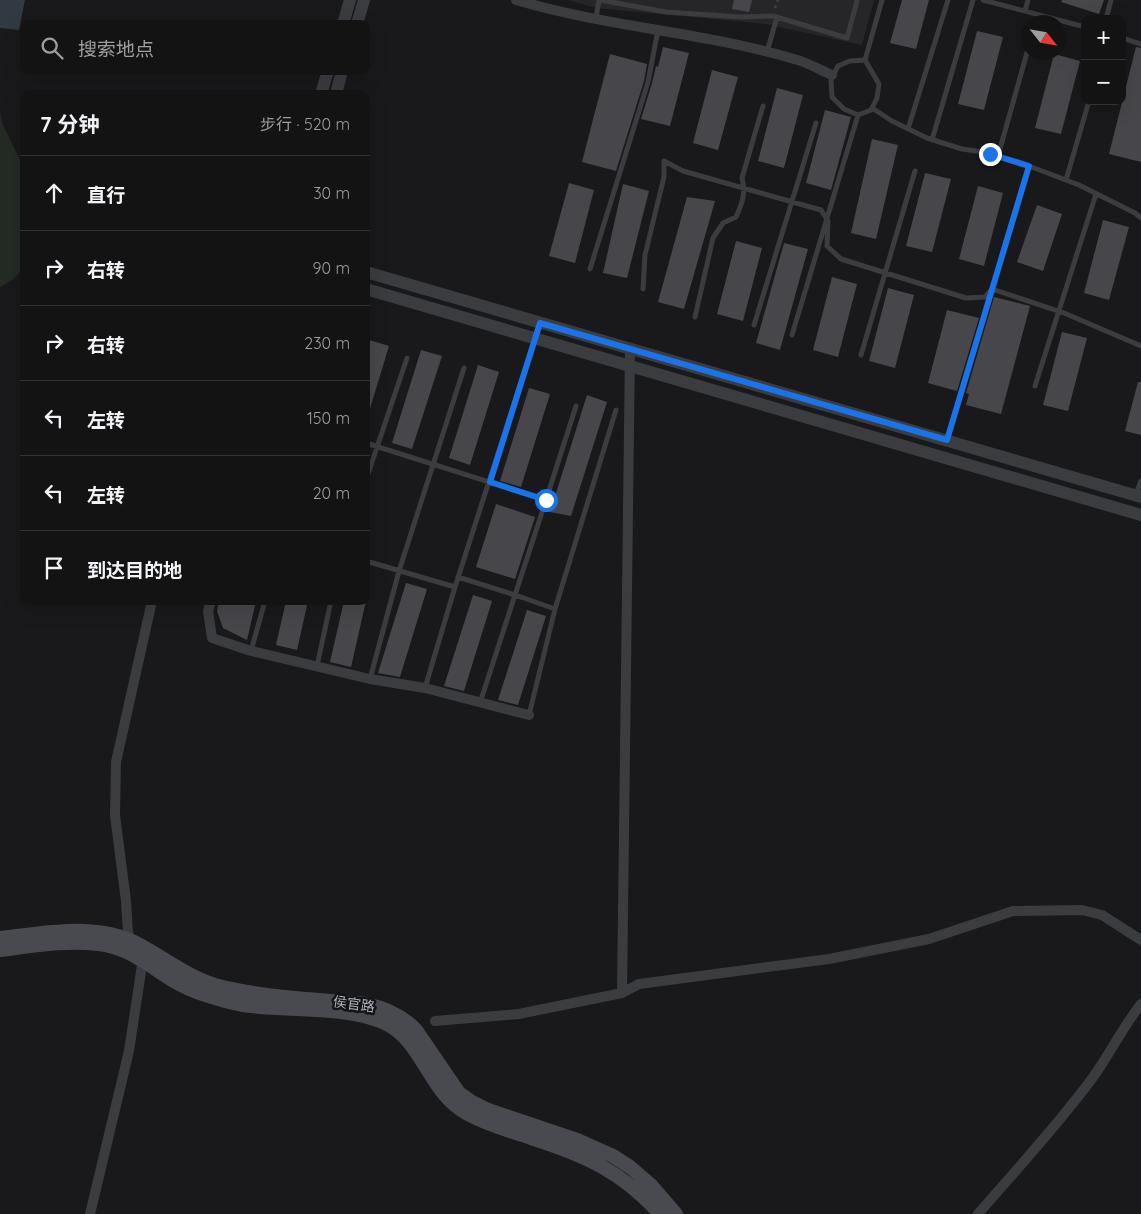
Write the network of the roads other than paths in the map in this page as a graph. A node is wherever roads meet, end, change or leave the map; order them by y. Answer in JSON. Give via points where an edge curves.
{"nodes":[{"id":1,"x":350,"y":0,"type":"edge"},
{"id":2,"x":364,"y":0,"type":"edge"},
{"id":3,"x":516,"y":0,"type":"edge"},
{"id":4,"x":599,"y":0,"type":"edge"},
{"id":5,"x":882,"y":0,"type":"edge"},
{"id":6,"x":948,"y":0,"type":"edge"},
{"id":7,"x":973,"y":0,"type":"edge"},
{"id":8,"x":983,"y":0,"type":"edge"},
{"id":9,"x":1028,"y":0,"type":"edge"},
{"id":10,"x":1111,"y":0,"type":"edge"},
{"id":11,"x":857,"y":1,"type":"edge"},
{"id":12,"x":1025,"y":11,"type":"junction"},
{"id":13,"x":1038,"y":15,"type":"edge"},
{"id":14,"x":1107,"y":15,"type":"edge"},
{"id":15,"x":777,"y":17,"type":"junction"},
{"id":16,"x":595,"y":19,"type":"junction"},
{"id":17,"x":344,"y":20,"type":"edge"},
{"id":18,"x":358,"y":20,"type":"edge"},
{"id":19,"x":1066,"y":22,"type":"edge"},
{"id":20,"x":1081,"y":26,"type":"edge"},
{"id":21,"x":658,"y":30,"type":"junction"},
{"id":22,"x":1126,"y":39,"type":"edge"},
{"id":23,"x":1141,"y":44,"type":"edge"},
{"id":24,"x":767,"y":52,"type":"junction"},
{"id":25,"x":866,"y":60,"type":"junction"},
{"id":26,"x":1025,"y":60,"type":"edge"},
{"id":27,"x":327,"y":75,"type":"edge"},
{"id":28,"x":341,"y":75,"type":"edge"},
{"id":29,"x":832,"y":75,"type":"junction"},
{"id":30,"x":323,"y":90,"type":"edge"},
{"id":31,"x":337,"y":90,"type":"edge"},
{"id":32,"x":1088,"y":105,"type":"edge"},
{"id":33,"x":763,"y":106,"type":"dead end"},
{"id":34,"x":872,"y":108,"type":"junction"},
{"id":35,"x":858,"y":115,"type":"junction"},
{"id":36,"x":816,"y":123,"type":"dead end"},
{"id":37,"x":908,"y":129,"type":"junction"},
{"id":38,"x":932,"y":140,"type":"junction"},
{"id":39,"x":998,"y":156,"type":"junction"},
{"id":40,"x":1029,"y":166,"type":"junction"},
{"id":41,"x":915,"y":171,"type":"dead end"},
{"id":42,"x":1066,"y":180,"type":"junction"},
{"id":43,"x":745,"y":189,"type":"junction"},
{"id":44,"x":1096,"y":194,"type":"junction"},
{"id":45,"x":792,"y":202,"type":"junction"},
{"id":46,"x":1141,"y":218,"type":"edge"},
{"id":47,"x":827,"y":220,"type":"junction"},
{"id":48,"x":370,"y":268,"type":"edge"},
{"id":49,"x":590,"y":269,"type":"dead end"},
{"id":50,"x":885,"y":272,"type":"junction"},
{"id":51,"x":370,"y":273,"type":"edge"},
{"id":52,"x":402,"y":282,"type":"junction"},
{"id":53,"x":643,"y":289,"type":"dead end"},
{"id":54,"x":370,"y":290,"type":"edge"},
{"id":55,"x":992,"y":290,"type":"junction"},
{"id":56,"x":1059,"y":312,"type":"junction"},
{"id":57,"x":695,"y":317,"type":"dead end"},
{"id":58,"x":540,"y":323,"type":"junction"},
{"id":59,"x":754,"y":325,"type":"dead end"},
{"id":60,"x":792,"y":335,"type":"dead end"},
{"id":61,"x":535,"y":339,"type":"junction"},
{"id":62,"x":1141,"y":346,"type":"edge"},
{"id":63,"x":630,"y":349,"type":"junction"},
{"id":64,"x":861,"y":355,"type":"dead end"},
{"id":65,"x":407,"y":358,"type":"dead end"},
{"id":66,"x":629,"y":367,"type":"junction"},
{"id":67,"x":464,"y":368,"type":"dead end"},
{"id":68,"x":1035,"y":386,"type":"dead end"},
{"id":69,"x":576,"y":406,"type":"dead end"},
{"id":70,"x":616,"y":410,"type":"dead end"},
{"id":71,"x":947,"y":440,"type":"junction"},
{"id":72,"x":370,"y":444,"type":"edge"},
{"id":73,"x":377,"y":446,"type":"junction"},
{"id":74,"x":433,"y":464,"type":"junction"},
{"id":75,"x":370,"y":468,"type":"edge"},
{"id":76,"x":1141,"y":481,"type":"edge"},
{"id":77,"x":490,"y":482,"type":"junction"},
{"id":78,"x":1138,"y":496,"type":"edge"},
{"id":79,"x":546,"y":500,"type":"junction"},
{"id":80,"x":1141,"y":515,"type":"edge"},
{"id":81,"x":370,"y":562,"type":"edge"},
{"id":82,"x":399,"y":571,"type":"junction"},
{"id":83,"x":458,"y":577,"type":"junction"},
{"id":84,"x":455,"y":587,"type":"junction"},
{"id":85,"x":515,"y":595,"type":"junction"},
{"id":86,"x":151,"y":605,"type":"edge"},
{"id":87,"x":209,"y":605,"type":"edge"},
{"id":88,"x":264,"y":605,"type":"edge"},
{"id":89,"x":330,"y":605,"type":"edge"},
{"id":90,"x":555,"y":609,"type":"junction"},
{"id":91,"x":251,"y":651,"type":"junction"},
{"id":92,"x":317,"y":666,"type":"junction"},
{"id":93,"x":370,"y":678,"type":"junction"},
{"id":94,"x":425,"y":688,"type":"junction"},
{"id":95,"x":480,"y":703,"type":"junction"},
{"id":96,"x":529,"y":715,"type":"joint"},
{"id":97,"x":0,"y":938,"type":"edge"},
{"id":98,"x":1141,"y":940,"type":"edge"},
{"id":99,"x":130,"y":941,"type":"junction"},
{"id":100,"x":0,"y":950,"type":"edge"},
{"id":101,"x":142,"y":959,"type":"junction"},
{"id":102,"x":622,"y":993,"type":"junction"},
{"id":103,"x":1141,"y":1004,"type":"edge"},
{"id":104,"x":435,"y":1021,"type":"dead end"},
{"id":105,"x":90,"y":1214,"type":"edge"},
{"id":106,"x":660,"y":1214,"type":"edge"},
{"id":107,"x":676,"y":1214,"type":"edge"},
{"id":108,"x":978,"y":1214,"type":"edge"}],
"edges":[{"from":1,"to":17,"type":"street"},
{"from":2,"to":18,"type":"street"},
{"from":3,"to":16,"type":"street"},
{"from":4,"to":15,"type":"lane","via":[[666,12]]},
{"from":4,"to":16,"type":"lane"},
{"from":5,"to":25,"type":"lane"},
{"from":6,"to":37,"type":"lane"},
{"from":7,"to":38,"type":"lane"},
{"from":8,"to":12,"type":"lane"},
{"from":9,"to":12,"type":"lane"},
{"from":10,"to":14,"type":"lane"},
{"from":11,"to":15,"type":"lane","via":[[847,38]]},
{"from":12,"to":13,"type":"lane"},
{"from":15,"to":24,"type":"lane"},
{"from":16,"to":21,"type":"street"},
{"from":19,"to":20,"type":"lane"},
{"from":21,"to":24,"type":"street"},
{"from":21,"to":49,"type":"lane","via":[[648,82]]},
{"from":22,"to":23,"type":"lane"},
{"from":24,"to":29,"type":"street","via":[[796,59]]},
{"from":25,"to":29,"type":"lane","via":[[838,66]]},
{"from":25,"to":34,"type":"lane","via":[[879,84]]},
{"from":26,"to":39,"type":"lane"},
{"from":27,"to":30,"type":"street"},
{"from":28,"to":31,"type":"street"},
{"from":29,"to":35,"type":"lane","via":[[832,97],[844,109]]},
{"from":32,"to":42,"type":"lane"},
{"from":33,"to":43,"type":"lane","via":[[742,178]]},
{"from":34,"to":35,"type":"lane"},
{"from":34,"to":37,"type":"lane"},
{"from":35,"to":47,"type":"lane"},
{"from":36,"to":45,"type":"lane"},
{"from":37,"to":38,"type":"lane"},
{"from":38,"to":39,"type":"lane"},
{"from":39,"to":40,"type":"lane"},
{"from":40,"to":42,"type":"lane"},
{"from":40,"to":55,"type":"lane"},
{"from":41,"to":50,"type":"lane"},
{"from":42,"to":44,"type":"lane"},
{"from":43,"to":45,"type":"lane"},
{"from":43,"to":53,"type":"lane","via":[[664,162],[664,177],[646,255]]},
{"from":43,"to":57,"type":"lane","via":[[736,217],[723,223],[714,238]]},
{"from":44,"to":46,"type":"lane"},
{"from":44,"to":56,"type":"lane"},
{"from":45,"to":47,"type":"lane","via":[[821,210]]},
{"from":45,"to":59,"type":"lane"},
{"from":47,"to":50,"type":"lane","via":[[827,246],[841,259]]},
{"from":47,"to":60,"type":"lane"},
{"from":48,"to":52,"type":"street"},
{"from":50,"to":55,"type":"lane","via":[[966,298],[985,298]]},
{"from":50,"to":64,"type":"lane"},
{"from":51,"to":52,"type":"street"},
{"from":52,"to":58,"type":"street"},
{"from":54,"to":61,"type":"street"},
{"from":55,"to":56,"type":"lane"},
{"from":55,"to":71,"type":"lane"},
{"from":56,"to":62,"type":"lane"},
{"from":56,"to":68,"type":"lane"},
{"from":58,"to":61,"type":"lane"},
{"from":58,"to":63,"type":"street"},
{"from":61,"to":66,"type":"street"},
{"from":61,"to":77,"type":"lane"},
{"from":63,"to":66,"type":"street"},
{"from":63,"to":71,"type":"street"},
{"from":65,"to":73,"type":"lane"},
{"from":66,"to":80,"type":"street"},
{"from":66,"to":102,"type":"street"},
{"from":67,"to":74,"type":"lane"},
{"from":69,"to":79,"type":"lane"},
{"from":70,"to":90,"type":"lane"},
{"from":71,"to":78,"type":"street"},
{"from":72,"to":73,"type":"lane"},
{"from":73,"to":74,"type":"lane"},
{"from":73,"to":75,"type":"lane"},
{"from":74,"to":77,"type":"lane"},
{"from":74,"to":82,"type":"lane"},
{"from":76,"to":78,"type":"lane"},
{"from":77,"to":79,"type":"lane"},
{"from":77,"to":83,"type":"lane"},
{"from":79,"to":85,"type":"lane"},
{"from":81,"to":82,"type":"lane"},
{"from":82,"to":84,"type":"lane"},
{"from":82,"to":93,"type":"lane"},
{"from":83,"to":84,"type":"lane"},
{"from":83,"to":85,"type":"lane"},
{"from":84,"to":94,"type":"lane"},
{"from":85,"to":90,"type":"lane"},
{"from":85,"to":95,"type":"lane"},
{"from":86,"to":99,"type":"street","via":[[116,762],[115,815]]},
{"from":87,"to":91,"type":"street","via":[[212,638]]},
{"from":88,"to":91,"type":"lane"},
{"from":89,"to":92,"type":"lane"},
{"from":90,"to":96,"type":"lane"},
{"from":91,"to":92,"type":"street"},
{"from":92,"to":93,"type":"street"},
{"from":93,"to":94,"type":"street"},
{"from":94,"to":95,"type":"street"},
{"from":95,"to":96,"type":"street"},
{"from":97,"to":99,"type":"main road","name":"侯官路","via":[[85,930],[109,933]]},
{"from":98,"to":102,"type":"street","via":[[1102,914],[1082,910],[1013,911],[929,939],[829,959],[639,984]]},
{"from":99,"to":101,"type":"street"},
{"from":99,"to":107,"type":"main road","name":"侯官路","via":[[213,984],[250,992],[366,1004],[398,1015],[416,1030],[459,1093],[488,1110],[577,1140],[613,1156],[651,1185]]},
{"from":100,"to":101,"type":"main road","name":"侯官路","via":[[59,943],[98,944]]},
{"from":101,"to":105,"type":"street","via":[[129,1051]]},
{"from":101,"to":106,"type":"main road","name":"侯官路","via":[[184,986],[242,1005],[346,1013],[383,1022],[405,1038],[452,1104],[469,1115],[557,1146],[608,1169]]},
{"from":102,"to":104,"type":"street","via":[[519,1014]]},
{"from":103,"to":108,"type":"street","via":[[1102,1066],[1066,1114]]}]}
